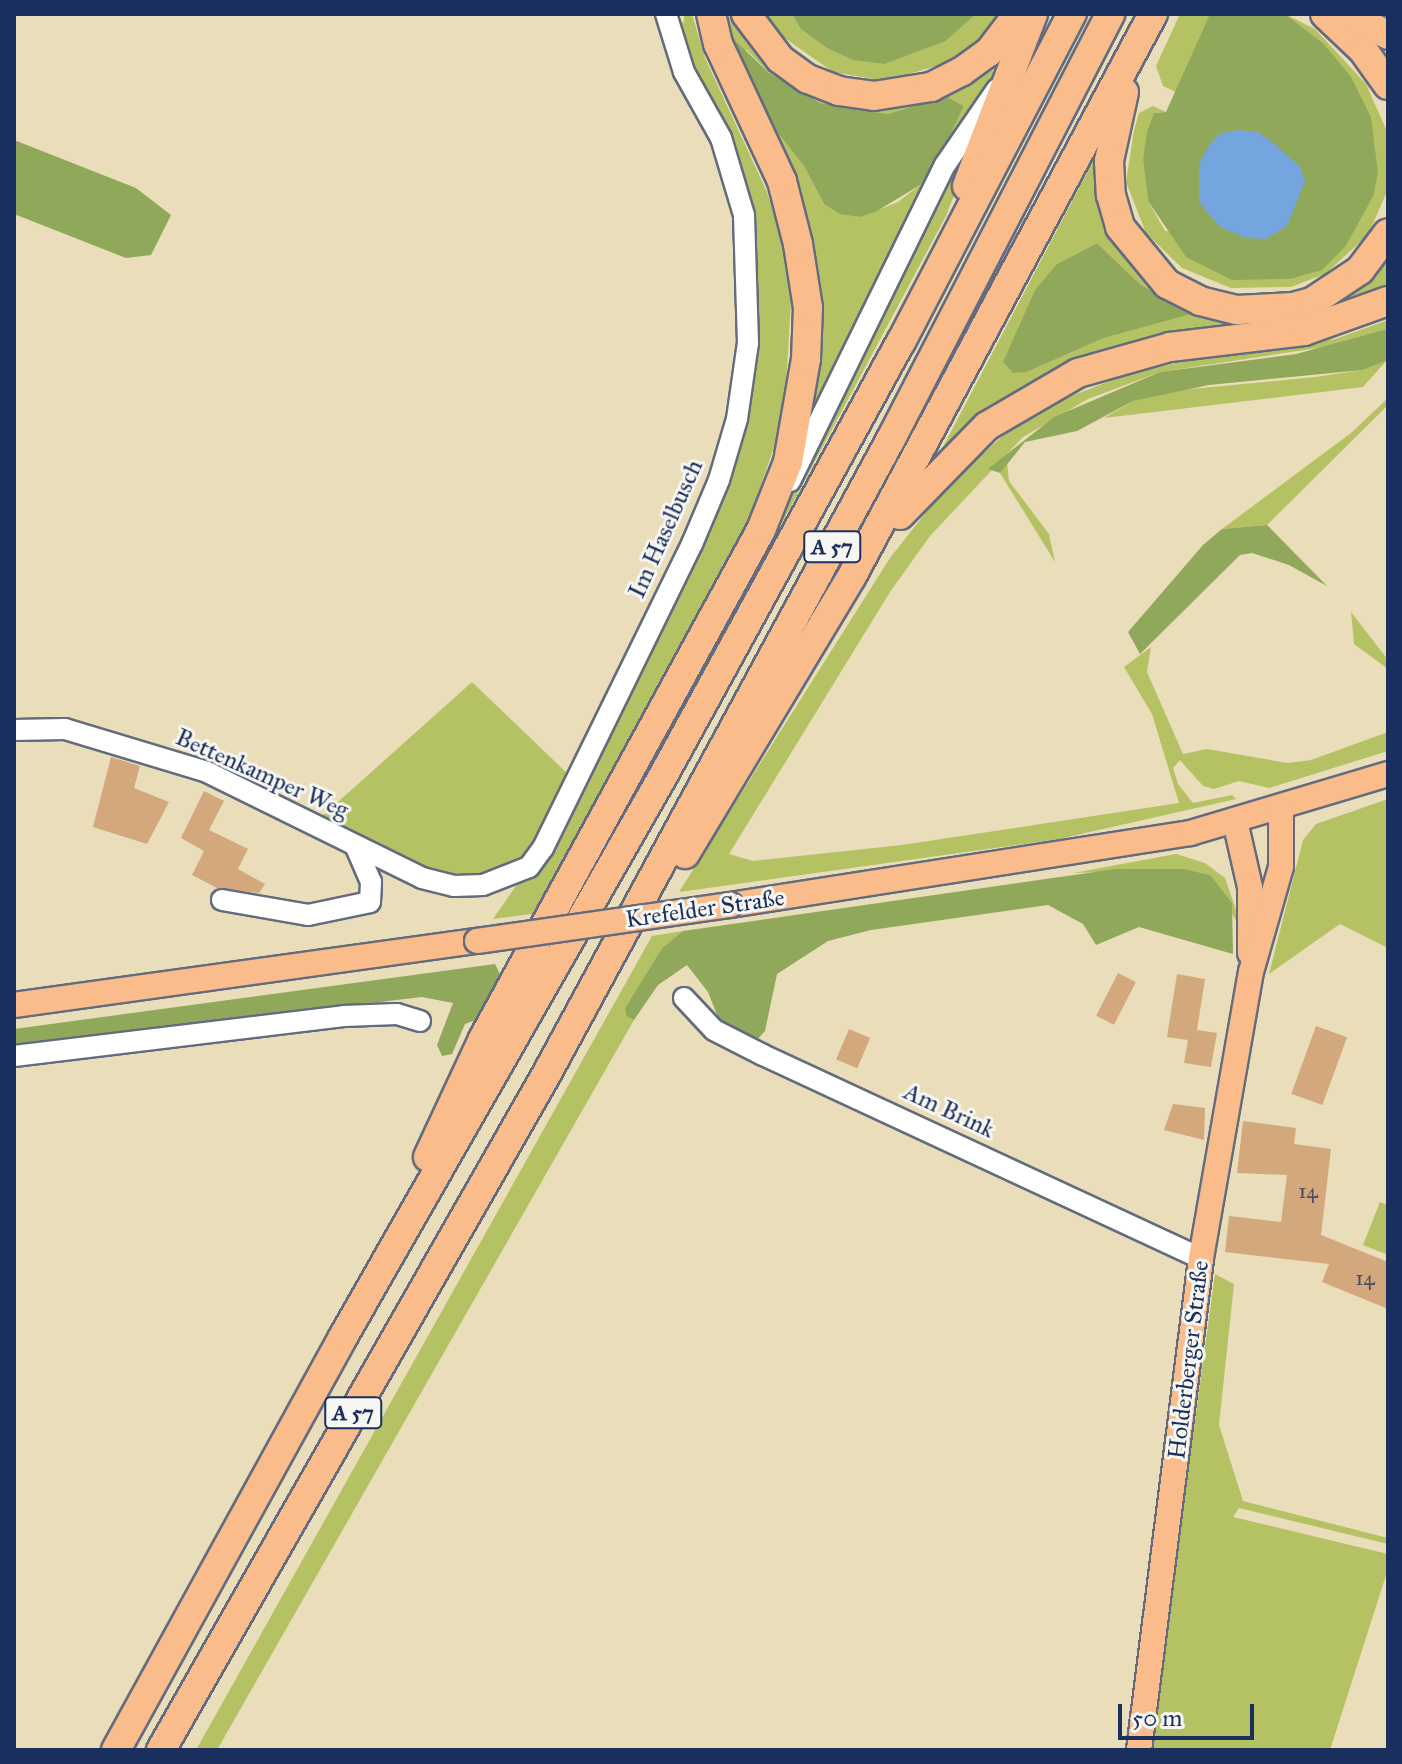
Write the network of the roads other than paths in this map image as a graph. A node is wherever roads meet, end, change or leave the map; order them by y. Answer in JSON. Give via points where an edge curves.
{"nodes":[{"id":1,"x":666,"y":14,"type":"edge"},
{"id":2,"x":711,"y":14,"type":"edge"},
{"id":3,"x":746,"y":14,"type":"edge"},
{"id":4,"x":1018,"y":14,"type":"edge"},
{"id":5,"x":1033,"y":14,"type":"edge"},
{"id":6,"x":1072,"y":14,"type":"edge"},
{"id":7,"x":1110,"y":14,"type":"edge"},
{"id":8,"x":1153,"y":14,"type":"edge"},
{"id":9,"x":1325,"y":14,"type":"edge"},
{"id":10,"x":1345,"y":14,"type":"edge"},
{"id":11,"x":1388,"y":35,"type":"edge"},
{"id":12,"x":1134,"y":55,"type":"junction"},
{"id":13,"x":1007,"y":77,"type":"junction"},
{"id":14,"x":1388,"y":85,"type":"edge"},
{"id":15,"x":1388,"y":233,"type":"edge"},
{"id":16,"x":1388,"y":301,"type":"edge"},
{"id":17,"x":901,"y":342,"type":"junction"},
{"id":18,"x":761,"y":530,"type":"junction"},
{"id":19,"x":774,"y":710,"type":"junction"},
{"id":20,"x":14,"y":730,"type":"edge"},
{"id":21,"x":1388,"y":774,"type":"edge"},
{"id":22,"x":1281,"y":809,"type":"junction"},
{"id":23,"x":1235,"y":821,"type":"junction"},
{"id":24,"x":355,"y":845,"type":"junction"},
{"id":25,"x":222,"y":900,"type":"dead end"},
{"id":26,"x":1251,"y":972,"type":"junction"},
{"id":27,"x":684,"y":998,"type":"dead end"},
{"id":28,"x":14,"y":1005,"type":"edge"},
{"id":29,"x":420,"y":1021,"type":"dead end"},
{"id":30,"x":14,"y":1056,"type":"edge"},
{"id":31,"x":546,"y":1075,"type":"junction"},
{"id":32,"x":1201,"y":1258,"type":"junction"},
{"id":33,"x":343,"y":1337,"type":"junction"},
{"id":34,"x":116,"y":1750,"type":"edge"},
{"id":35,"x":161,"y":1750,"type":"edge"},
{"id":36,"x":1139,"y":1750,"type":"edge"}],
"edges":[{"from":1,"to":24,"type":"street","name":"Im Haselbusch","via":[[684,72],[721,138],[744,215],[748,343],[737,419],[719,480],[543,848],[529,867],[483,885],[454,886],[422,878]]},
{"from":2,"to":18,"type":"highway","via":[[718,44],[782,181],[808,308],[799,412],[788,462]]},
{"from":3,"to":4,"type":"highway","via":[[780,59],[808,79],[874,96],[931,87],[961,72],[989,52]]},
{"from":5,"to":13,"type":"highway"},
{"from":6,"to":17,"type":"highway","number":"A 57"},
{"from":7,"to":31,"type":"highway","number":"A 57","via":[[907,409]]},
{"from":8,"to":12,"type":"highway"},
{"from":9,"to":14,"type":"highway","via":[[1363,50]]},
{"from":10,"to":11,"type":"highway"},
{"from":12,"to":15,"type":"highway","via":[[1115,120],[1111,195],[1120,227],[1167,284],[1200,301],[1237,310],[1293,307],[1312,302],[1360,270]]},
{"from":12,"to":19,"type":"highway","via":[[916,461]]},
{"from":13,"to":17,"type":"highway","via":[[975,169]]},
{"from":13,"to":18,"type":"street","via":[[945,165],[855,340],[802,461]]},
{"from":16,"to":19,"type":"highway","via":[[1304,331],[1128,355],[1038,393],[987,426],[909,503],[831,631]]},
{"from":17,"to":33,"type":"highway","number":"A 57","via":[[560,961]]},
{"from":18,"to":33,"type":"highway","via":[[483,1039],[361,1283]]},
{"from":19,"to":31,"type":"highway"},
{"from":20,"to":24,"type":"street","name":"Bettenkamper Weg","via":[[65,729],[207,772]]},
{"from":21,"to":22,"type":"main road","name":"Krefelder Straße"},
{"from":22,"to":23,"type":"main road","name":"Krefelder Straße"},
{"from":22,"to":26,"type":"main road","name":"Holderberger Straße","via":[[1281,867]]},
{"from":23,"to":26,"type":"main road","name":"Holderberger Straße","via":[[1250,887]]},
{"from":23,"to":28,"type":"main road","name":"Krefelder Straße","bridge":true,"via":[[1004,865]]},
{"from":24,"to":25,"type":"street","name":"Bettenkamper Weg","via":[[371,882],[370,902],[308,915]]},
{"from":26,"to":32,"type":"main road","name":"Holderberger Straße"},
{"from":27,"to":32,"type":"street","name":"Am Brink","via":[[714,1030],[763,1055]]},
{"from":29,"to":30,"type":"street","via":[[397,1014],[344,1016]]},
{"from":31,"to":35,"type":"highway","number":"A 57"},
{"from":32,"to":36,"type":"main road","name":"Holderberger Straße"},
{"from":33,"to":34,"type":"highway","number":"A 57"}]}
